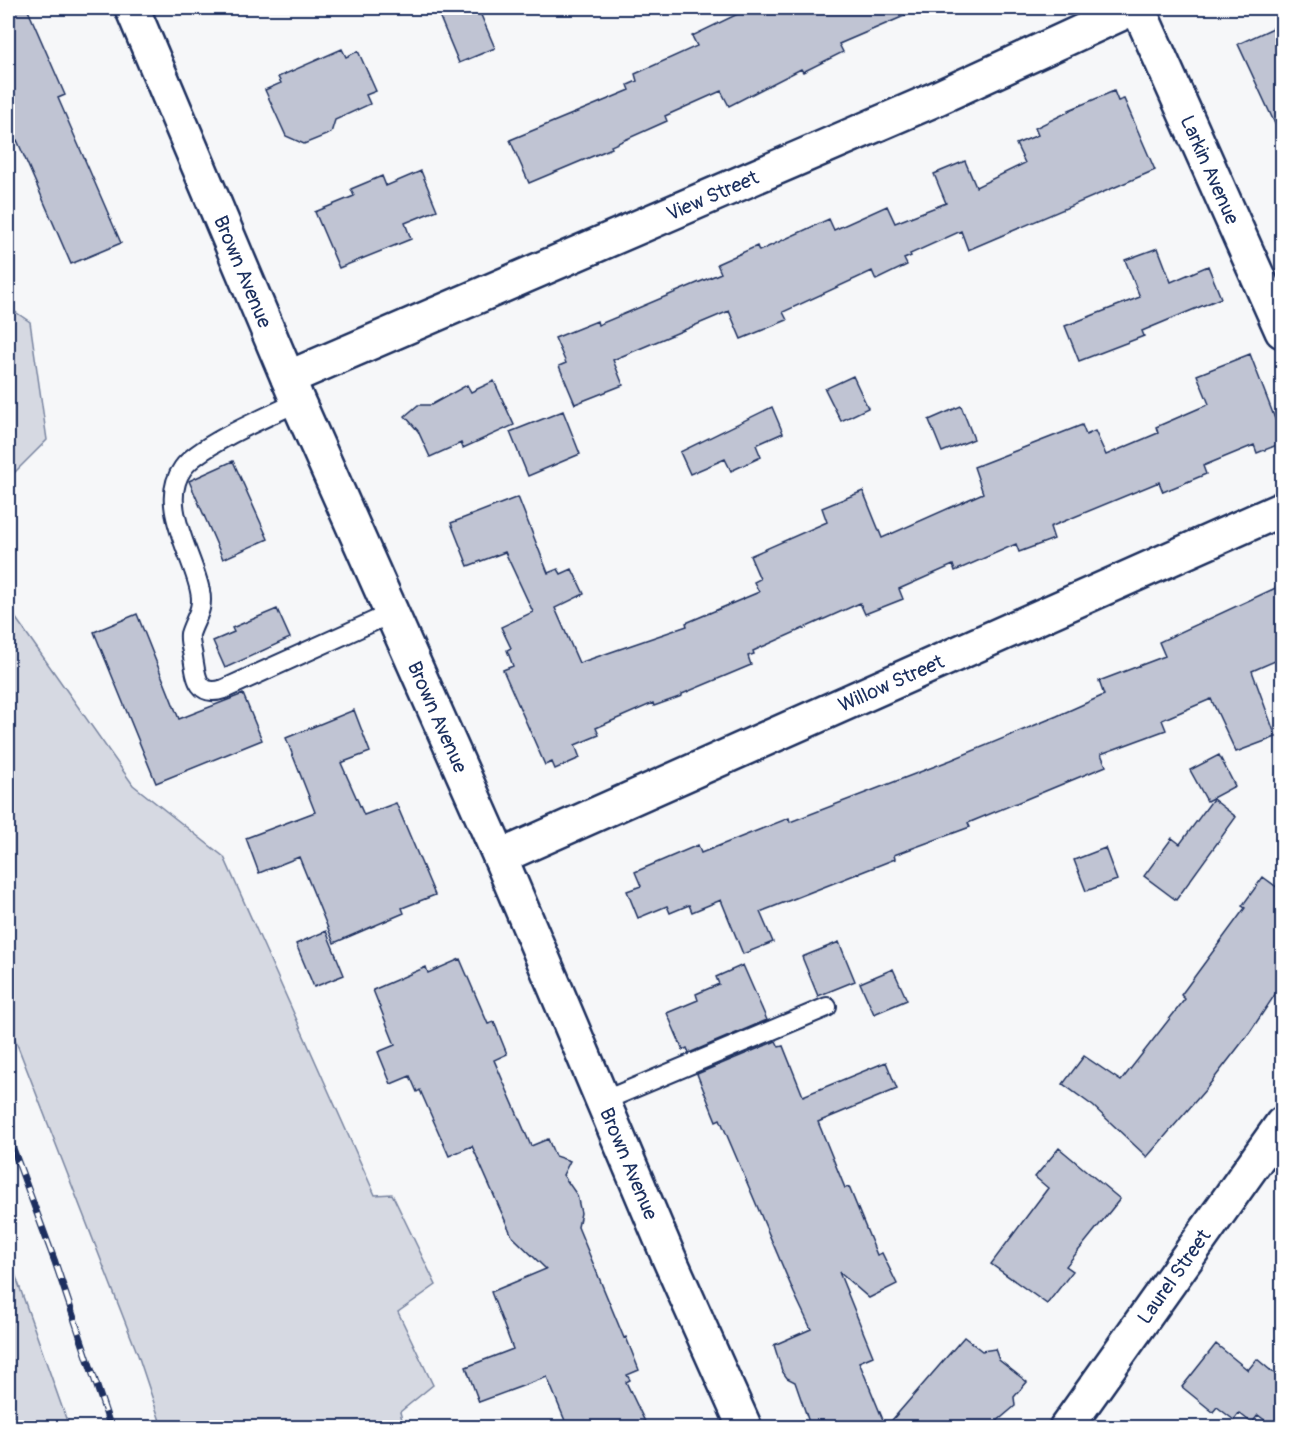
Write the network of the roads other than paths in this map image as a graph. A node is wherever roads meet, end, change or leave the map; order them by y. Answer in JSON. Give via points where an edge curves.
{"nodes":[{"id":1,"x":132,"y":8,"type":"edge"},
{"id":2,"x":1133,"y":8,"type":"edge"},
{"id":3,"x":1138,"y":8,"type":"edge"},
{"id":4,"x":1282,"y":331,"type":"edge"},
{"id":5,"x":293,"y":390,"type":"junction"},
{"id":6,"x":1282,"y":509,"type":"edge"},
{"id":7,"x":392,"y":613,"type":"junction"},
{"id":8,"x":500,"y":857,"type":"junction"},
{"id":9,"x":827,"y":1006,"type":"dead end"},
{"id":10,"x":603,"y":1101,"type":"junction"},
{"id":11,"x":1282,"y":1124,"type":"edge"},
{"id":12,"x":745,"y":1428,"type":"edge"},
{"id":13,"x":1065,"y":1428,"type":"edge"}],
"edges":[{"from":1,"to":5,"type":"street","name":"Brown Avenue"},
{"from":2,"to":5,"type":"street","name":"View Street"},
{"from":3,"to":4,"type":"street","name":"Larkin Avenue"},
{"from":5,"to":7,"type":"street","name":"Brown Avenue"},
{"from":5,"to":7,"type":"lane","via":[[183,467],[175,486],[175,516],[200,591],[201,612],[189,636],[196,679],[208,690],[224,689]]},
{"from":6,"to":8,"type":"street","name":"Willow Street"},
{"from":7,"to":8,"type":"street","name":"Brown Avenue"},
{"from":8,"to":10,"type":"street","name":"Brown Avenue"},
{"from":9,"to":10,"type":"lane"},
{"from":10,"to":12,"type":"street","name":"Brown Avenue"},
{"from":11,"to":13,"type":"street","name":"Laurel Street"}]}
